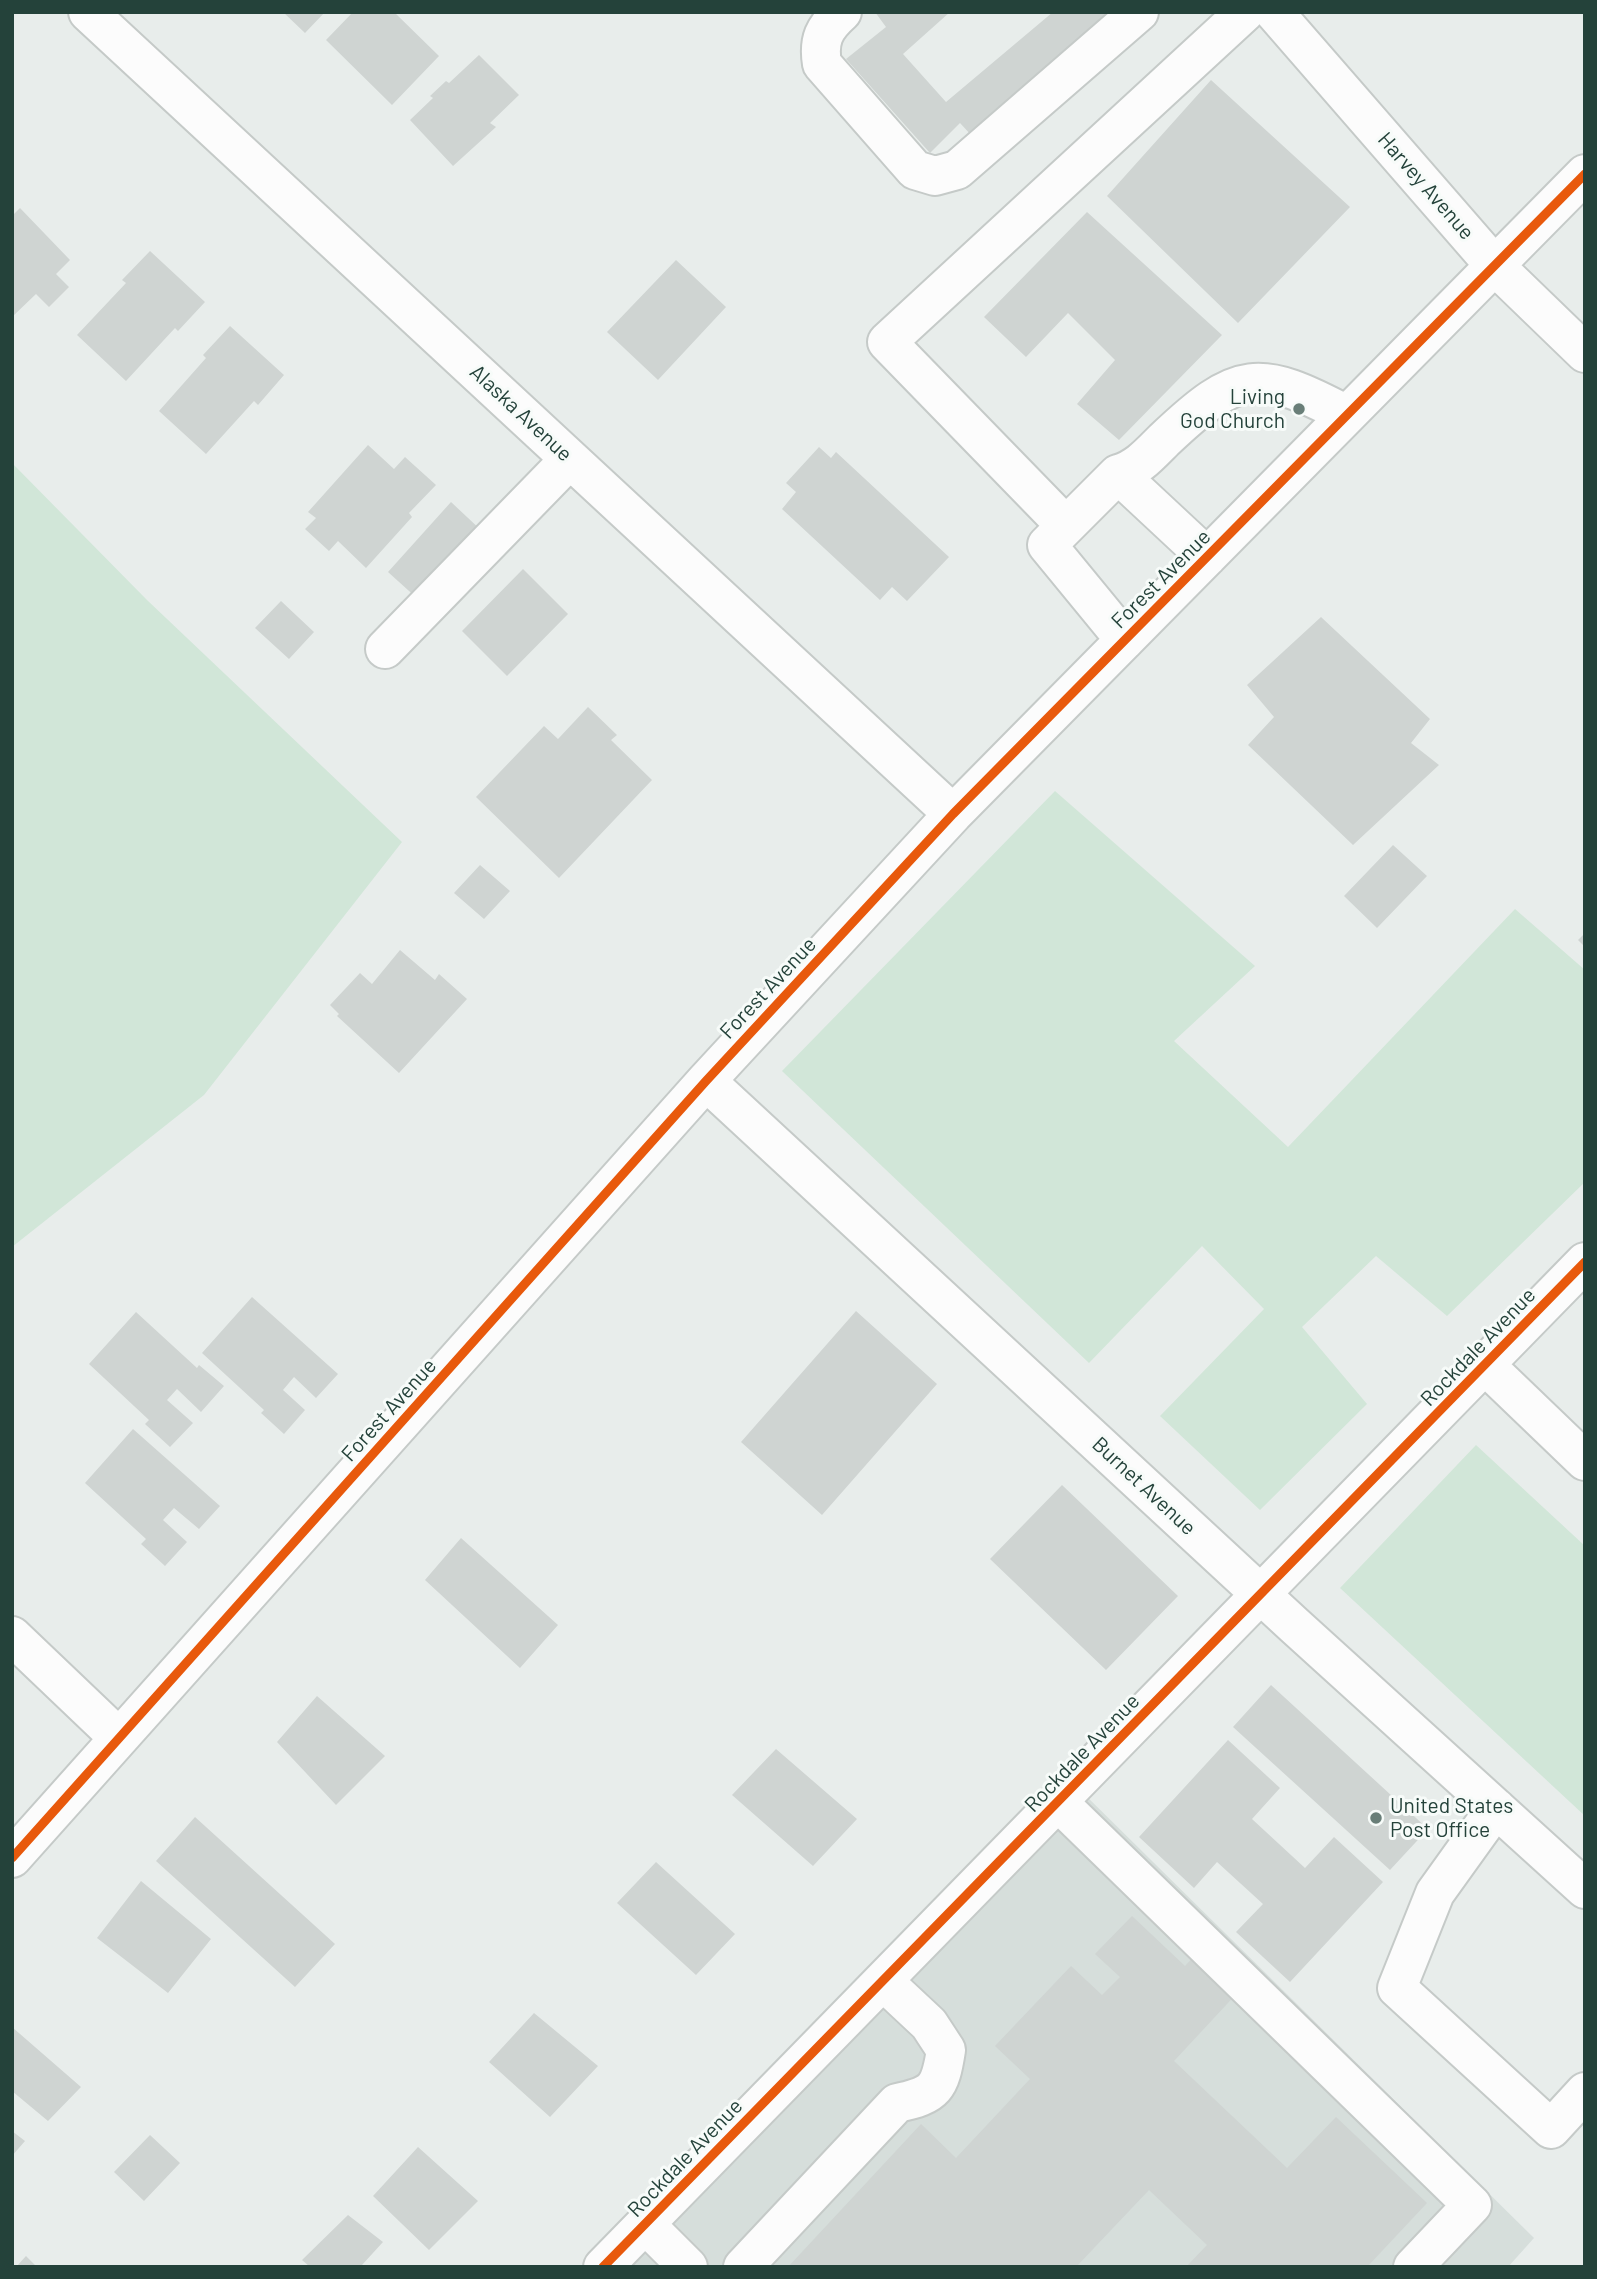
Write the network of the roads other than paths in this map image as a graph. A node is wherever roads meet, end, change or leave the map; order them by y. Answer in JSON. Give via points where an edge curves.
{"nodes":[{"id":1,"x":88,"y":12,"type":"edge"},
{"id":2,"x":842,"y":12,"type":"edge"},
{"id":3,"x":1139,"y":12,"type":"edge"},
{"id":4,"x":1245,"y":12,"type":"edge"},
{"id":5,"x":1274,"y":12,"type":"edge"},
{"id":6,"x":1585,"y":174,"type":"edge"},
{"id":7,"x":1495,"y":266,"type":"junction"},
{"id":8,"x":1585,"y":353,"type":"edge"},
{"id":9,"x":1347,"y":415,"type":"junction"},
{"id":10,"x":570,"y":459,"type":"junction"},
{"id":11,"x":1118,"y":474,"type":"junction"},
{"id":12,"x":1057,"y":536,"type":"junction"},
{"id":13,"x":1207,"y":557,"type":"junction"},
{"id":14,"x":1125,"y":640,"type":"junction"},
{"id":15,"x":385,"y":649,"type":"dead end"},
{"id":16,"x":953,"y":814,"type":"junction"},
{"id":17,"x":706,"y":1081,"type":"junction"},
{"id":18,"x":1585,"y":1262,"type":"edge"},
{"id":19,"x":1485,"y":1365,"type":"junction"},
{"id":20,"x":1585,"y":1461,"type":"edge"},
{"id":21,"x":1261,"y":1595,"type":"junction"},
{"id":22,"x":12,"y":1636,"type":"edge"},
{"id":23,"x":120,"y":1738,"type":"junction"},
{"id":24,"x":1058,"y":1802,"type":"junction"},
{"id":25,"x":1496,"y":1808,"type":"junction"},
{"id":26,"x":12,"y":1858,"type":"edge"},
{"id":27,"x":1585,"y":1889,"type":"edge"},
{"id":28,"x":883,"y":1981,"type":"junction"},
{"id":29,"x":1585,"y":2092,"type":"edge"},
{"id":30,"x":645,"y":2224,"type":"junction"},
{"id":31,"x":603,"y":2267,"type":"edge"},
{"id":32,"x":688,"y":2267,"type":"edge"},
{"id":33,"x":743,"y":2267,"type":"edge"},
{"id":34,"x":1413,"y":2267,"type":"edge"}],
"edges":[{"from":1,"to":10,"type":"street","name":"Alaska Avenue"},
{"from":2,"to":3,"type":"street","via":[[826,26],[819,46],[822,64],[915,170],[935,176],[957,170]]},
{"from":4,"to":12,"type":"street","via":[[887,342]]},
{"from":5,"to":7,"type":"street","name":"Harvey Avenue"},
{"from":6,"to":7,"type":"street","name":"Forest Avenue"},
{"from":7,"to":8,"type":"street","name":"Harvey Avenue"},
{"from":7,"to":9,"type":"street","name":"Forest Avenue"},
{"from":9,"to":11,"type":"street","via":[[1298,390],[1272,382],[1246,383],[1223,392],[1132,470]]},
{"from":9,"to":13,"type":"street","name":"Forest Avenue"},
{"from":10,"to":15,"type":"street"},
{"from":10,"to":16,"type":"street","name":"Alaska Avenue"},
{"from":11,"to":12,"type":"street"},
{"from":11,"to":13,"type":"street"},
{"from":12,"to":14,"type":"street"},
{"from":13,"to":14,"type":"street","name":"Forest Avenue"},
{"from":14,"to":16,"type":"street","name":"Forest Avenue"},
{"from":16,"to":17,"type":"street","name":"Forest Avenue"},
{"from":17,"to":21,"type":"street","name":"Burnet Avenue"},
{"from":17,"to":23,"type":"street","name":"Forest Avenue"},
{"from":18,"to":19,"type":"street","name":"Rockdale Avenue"},
{"from":19,"to":20,"type":"street"},
{"from":19,"to":21,"type":"street","name":"Rockdale Avenue"},
{"from":21,"to":24,"type":"street","name":"Rockdale Avenue"},
{"from":21,"to":25,"type":"street","name":"Burnet Avenue"},
{"from":22,"to":23,"type":"street"},
{"from":23,"to":26,"type":"street","name":"Forest Avenue"},
{"from":24,"to":28,"type":"street","name":"Rockdale Avenue"},
{"from":24,"to":34,"type":"street","via":[[1472,2205]]},
{"from":25,"to":27,"type":"street","name":"Burnet Avenue"},
{"from":25,"to":29,"type":"street","via":[[1435,1893],[1397,1988],[1551,2129]]},
{"from":28,"to":30,"type":"street","name":"Rockdale Avenue"},
{"from":28,"to":33,"type":"street","via":[[929,2024],[946,2050],[941,2081],[924,2098],[897,2103]]},
{"from":30,"to":31,"type":"street","name":"Rockdale Avenue"},
{"from":30,"to":32,"type":"street"}]}
